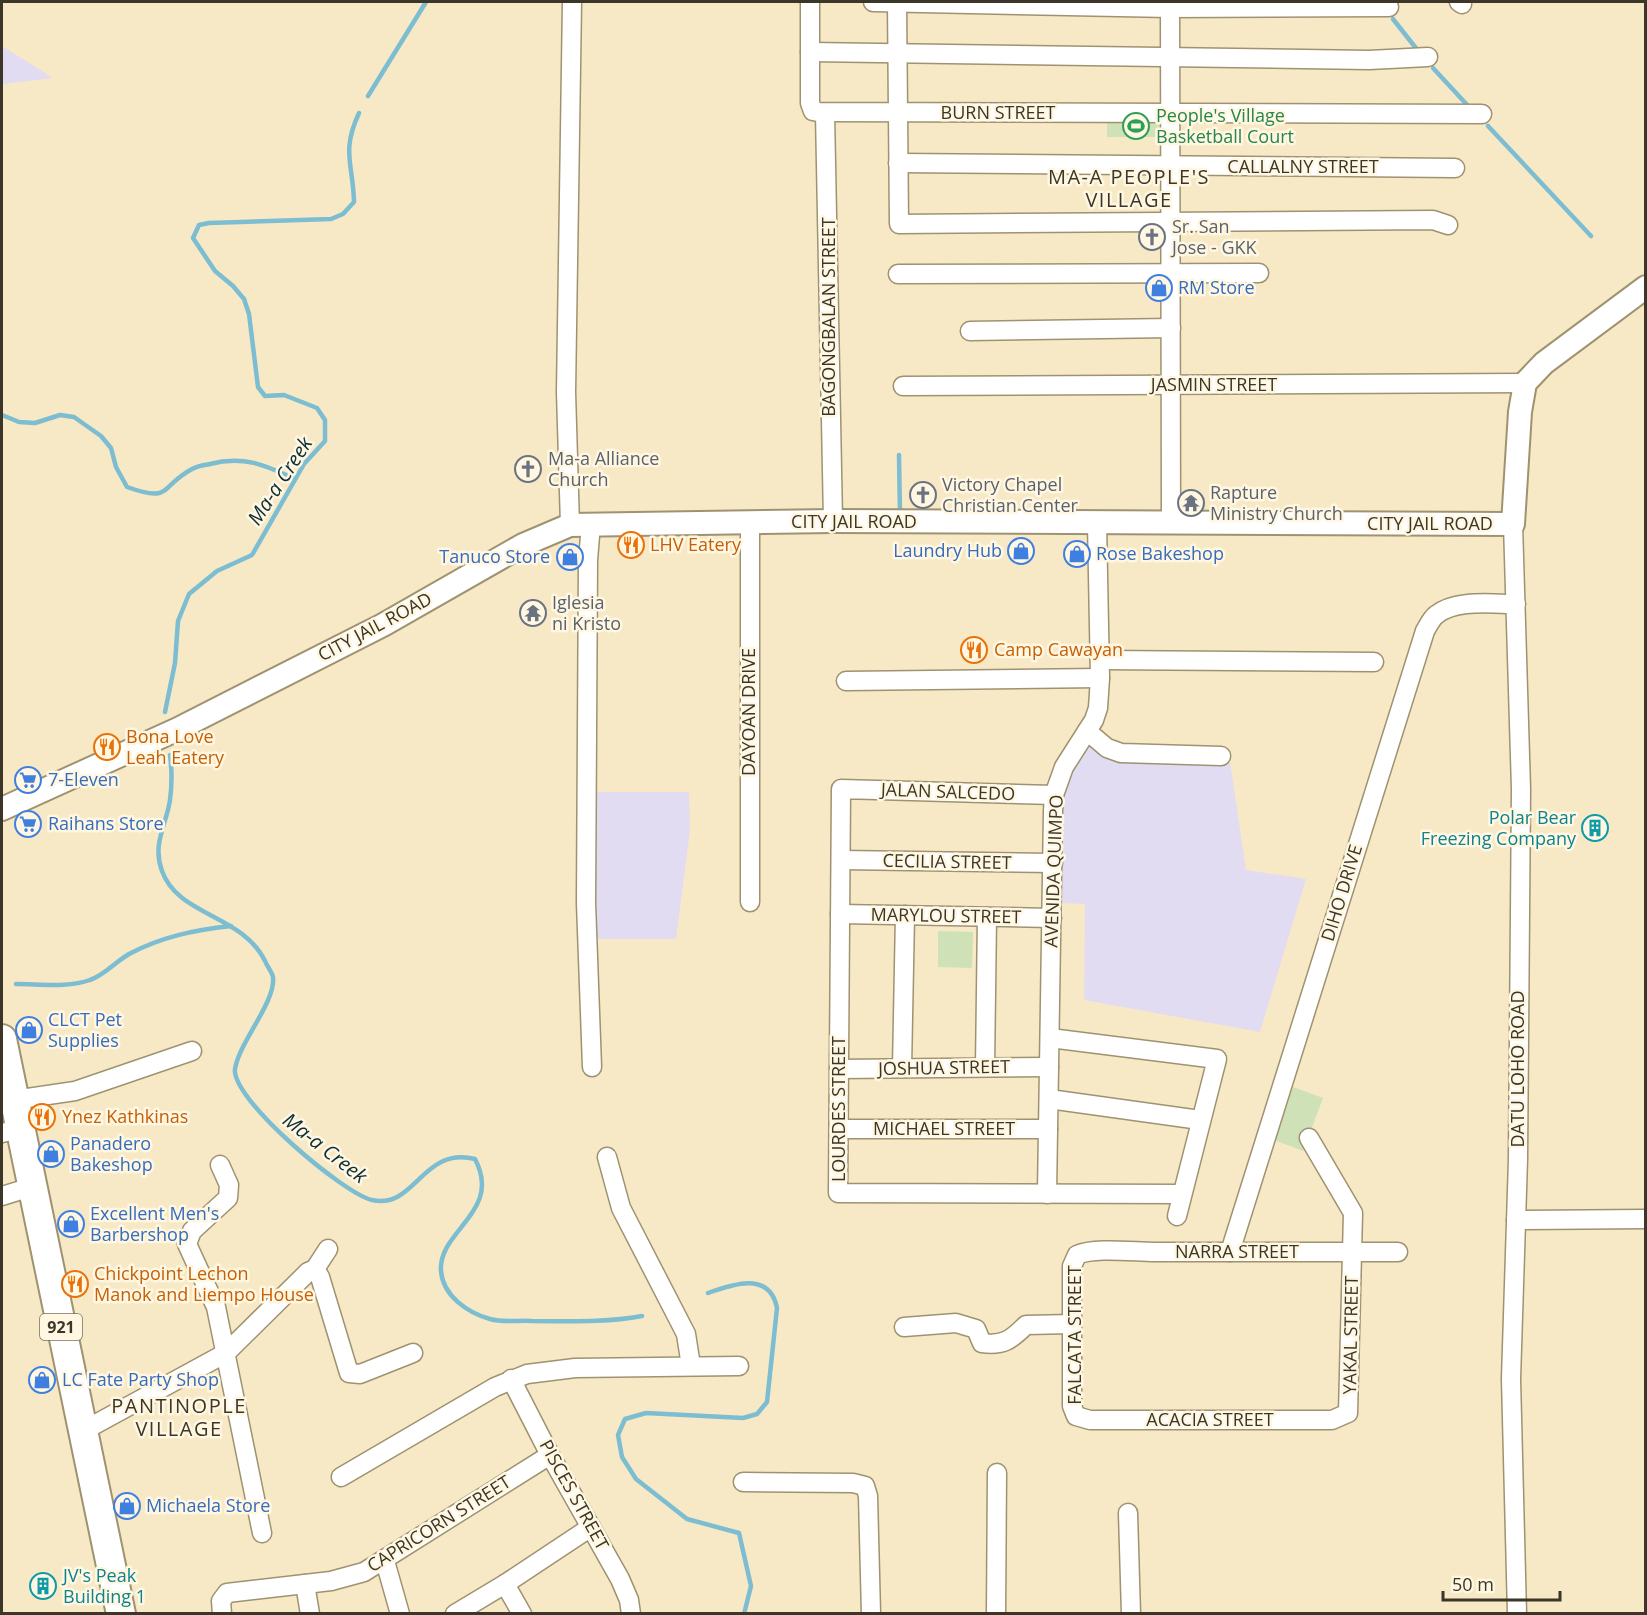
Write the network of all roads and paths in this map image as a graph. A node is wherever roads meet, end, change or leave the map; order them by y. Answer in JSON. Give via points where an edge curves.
{"nodes":[{"id":1,"x":572,"y":2,"type":"edge"},
{"id":2,"x":810,"y":2,"type":"edge"},
{"id":3,"x":873,"y":2,"type":"edge"},
{"id":4,"x":897,"y":2,"type":"edge"},
{"id":5,"x":1170,"y":4,"type":"edge"},
{"id":6,"x":1389,"y":7,"type":"dead end"},
{"id":7,"x":810,"y":52,"type":"junction"},
{"id":8,"x":897,"y":54,"type":"junction"},
{"id":9,"x":1428,"y":57,"type":"dead end"},
{"id":10,"x":1170,"y":59,"type":"junction"},
{"id":11,"x":825,"y":113,"type":"junction"},
{"id":12,"x":898,"y":113,"type":"junction"},
{"id":13,"x":1170,"y":113,"type":"junction"},
{"id":14,"x":1482,"y":114,"type":"dead end"},
{"id":15,"x":898,"y":163,"type":"junction"},
{"id":16,"x":1170,"y":166,"type":"junction"},
{"id":17,"x":1455,"y":168,"type":"dead end"},
{"id":18,"x":1170,"y":222,"type":"junction"},
{"id":19,"x":1448,"y":225,"type":"dead end"},
{"id":20,"x":1259,"y":273,"type":"dead end"},
{"id":21,"x":898,"y":274,"type":"dead end"},
{"id":22,"x":1171,"y":275,"type":"junction"},
{"id":23,"x":1646,"y":287,"type":"edge"},
{"id":24,"x":1171,"y":328,"type":"junction"},
{"id":25,"x":970,"y":331,"type":"dead end"},
{"id":26,"x":1525,"y":383,"type":"junction"},
{"id":27,"x":1171,"y":385,"type":"junction"},
{"id":28,"x":903,"y":386,"type":"dead end"},
{"id":29,"x":833,"y":521,"type":"junction"},
{"id":30,"x":750,"y":522,"type":"junction"},
{"id":31,"x":1097,"y":523,"type":"junction"},
{"id":32,"x":1171,"y":523,"type":"junction"},
{"id":33,"x":581,"y":524,"type":"junction"},
{"id":34,"x":1513,"y":524,"type":"junction"},
{"id":35,"x":1516,"y":604,"type":"junction"},
{"id":36,"x":1374,"y":662,"type":"dead end"},
{"id":37,"x":1100,"y":669,"type":"junction"},
{"id":38,"x":846,"y":681,"type":"dead end"},
{"id":39,"x":1087,"y":731,"type":"junction"},
{"id":40,"x":1221,"y":756,"type":"dead end"},
{"id":41,"x":841,"y":789,"type":"joint"},
{"id":42,"x":1054,"y":795,"type":"junction"},
{"id":43,"x":2,"y":809,"type":"edge"},
{"id":44,"x":841,"y":860,"type":"junction"},
{"id":45,"x":1053,"y":863,"type":"junction"},
{"id":46,"x":750,"y":902,"type":"dead end"},
{"id":47,"x":840,"y":914,"type":"junction"},
{"id":48,"x":905,"y":915,"type":"junction"},
{"id":49,"x":987,"y":917,"type":"junction"},
{"id":50,"x":1052,"y":918,"type":"junction"},
{"id":51,"x":1050,"y":1038,"type":"junction"},
{"id":52,"x":192,"y":1051,"type":"dead end"},
{"id":53,"x":3,"y":1052,"type":"edge"},
{"id":54,"x":592,"y":1067,"type":"dead end"},
{"id":55,"x":985,"y":1067,"type":"junction"},
{"id":56,"x":1049,"y":1067,"type":"junction"},
{"id":57,"x":902,"y":1068,"type":"junction"},
{"id":58,"x":839,"y":1069,"type":"junction"},
{"id":59,"x":1049,"y":1099,"type":"junction"},
{"id":60,"x":14,"y":1100,"type":"junction"},
{"id":61,"x":1200,"y":1120,"type":"junction"},
{"id":62,"x":1048,"y":1129,"type":"junction"},
{"id":63,"x":839,"y":1130,"type":"junction"},
{"id":64,"x":10,"y":1131,"type":"edge"},
{"id":65,"x":1309,"y":1137,"type":"dead end"},
{"id":66,"x":607,"y":1157,"type":"dead end"},
{"id":67,"x":220,"y":1165,"type":"dead end"},
{"id":68,"x":32,"y":1186,"type":"junction"},
{"id":69,"x":1047,"y":1194,"type":"junction"},
{"id":70,"x":1182,"y":1194,"type":"junction"},
{"id":71,"x":2,"y":1196,"type":"edge"},
{"id":72,"x":1177,"y":1216,"type":"dead end"},
{"id":73,"x":1646,"y":1219,"type":"edge"},
{"id":74,"x":1516,"y":1220,"type":"junction"},
{"id":75,"x":328,"y":1249,"type":"dead end"},
{"id":76,"x":1230,"y":1252,"type":"junction"},
{"id":77,"x":1352,"y":1252,"type":"junction"},
{"id":78,"x":1398,"y":1252,"type":"dead end"},
{"id":79,"x":1077,"y":1256,"type":"joint"},
{"id":80,"x":315,"y":1269,"type":"junction"},
{"id":81,"x":1072,"y":1324,"type":"junction"},
{"id":82,"x":904,"y":1327,"type":"dead end"},
{"id":83,"x":226,"y":1353,"type":"junction"},
{"id":84,"x":413,"y":1353,"type":"dead end"},
{"id":85,"x":691,"y":1366,"type":"junction"},
{"id":86,"x":739,"y":1366,"type":"dead end"},
{"id":87,"x":511,"y":1379,"type":"junction"},
{"id":88,"x":1076,"y":1416,"type":"joint"},
{"id":89,"x":1345,"y":1417,"type":"joint"},
{"id":90,"x":83,"y":1431,"type":"junction"},
{"id":91,"x":550,"y":1455,"type":"junction"},
{"id":92,"x":997,"y":1473,"type":"dead end"},
{"id":93,"x":341,"y":1477,"type":"dead end"},
{"id":94,"x":743,"y":1482,"type":"dead end"},
{"id":95,"x":1128,"y":1513,"type":"dead end"},
{"id":96,"x":591,"y":1527,"type":"junction"},
{"id":97,"x":262,"y":1533,"type":"dead end"},
{"id":98,"x":385,"y":1561,"type":"junction"},
{"id":99,"x":305,"y":1584,"type":"junction"},
{"id":100,"x":505,"y":1584,"type":"junction"},
{"id":101,"x":222,"y":1607,"type":"edge"},
{"id":102,"x":121,"y":1614,"type":"edge"},
{"id":103,"x":310,"y":1614,"type":"edge"},
{"id":104,"x":400,"y":1614,"type":"edge"},
{"id":105,"x":456,"y":1614,"type":"edge"},
{"id":106,"x":522,"y":1614,"type":"edge"},
{"id":107,"x":631,"y":1614,"type":"edge"},
{"id":108,"x":871,"y":1614,"type":"edge"},
{"id":109,"x":996,"y":1614,"type":"edge"},
{"id":110,"x":1131,"y":1614,"type":"edge"},
{"id":111,"x":1517,"y":1614,"type":"edge"}],
"edges":[{"from":1,"to":33,"type":"street","via":[[566,392]]},
{"from":2,"to":7,"type":"street"},
{"from":3,"to":4,"type":"street"},
{"from":4,"to":5,"type":"street"},
{"from":4,"to":8,"type":"street"},
{"from":5,"to":6,"type":"street"},
{"from":5,"to":10,"type":"street"},
{"from":7,"to":8,"type":"street"},
{"from":7,"to":11,"type":"street","via":[[810,107]]},
{"from":8,"to":10,"type":"street"},
{"from":8,"to":12,"type":"street"},
{"from":9,"to":10,"type":"street"},
{"from":10,"to":13,"type":"street"},
{"from":11,"to":12,"type":"street","name":"BURN STREET"},
{"from":11,"to":29,"type":"street","name":"BAGONGBALAN STREET"},
{"from":12,"to":13,"type":"street","name":"BURN STREET"},
{"from":12,"to":15,"type":"street"},
{"from":13,"to":14,"type":"street","name":"BURN STREET"},
{"from":13,"to":16,"type":"street"},
{"from":15,"to":16,"type":"street","name":"CALLALNY STREET"},
{"from":15,"to":18,"type":"street","via":[[899,224]]},
{"from":16,"to":17,"type":"street","name":"CALLALNY STREET"},
{"from":16,"to":18,"type":"street"},
{"from":18,"to":19,"type":"street","via":[[1433,220]]},
{"from":18,"to":22,"type":"street"},
{"from":20,"to":22,"type":"street"},
{"from":21,"to":22,"type":"street"},
{"from":22,"to":24,"type":"street"},
{"from":23,"to":26,"type":"street","via":[[1544,363]]},
{"from":24,"to":25,"type":"street"},
{"from":24,"to":27,"type":"street"},
{"from":26,"to":27,"type":"street","name":"JASMIN STREET"},
{"from":26,"to":34,"type":"street","name":"CITY JAIL ROAD"},
{"from":27,"to":28,"type":"street","name":"JASMIN STREET"},
{"from":27,"to":32,"type":"street"},
{"from":29,"to":30,"type":"street","name":"CITY JAIL ROAD"},
{"from":29,"to":31,"type":"street","name":"CITY JAIL ROAD"},
{"from":30,"to":33,"type":"street","name":"CITY JAIL ROAD"},
{"from":30,"to":46,"type":"street","name":"DAYOAN DRIVE"},
{"from":31,"to":32,"type":"street","name":"CITY JAIL ROAD"},
{"from":31,"to":37,"type":"street","name":"AVENIDA QUIMPO"},
{"from":32,"to":34,"type":"street","name":"CITY JAIL ROAD"},
{"from":33,"to":43,"type":"street","name":"CITY JAIL ROAD","via":[[523,545],[383,625],[178,729]]},
{"from":33,"to":54,"type":"street","via":[[588,561],[586,839]]},
{"from":34,"to":35,"type":"street","name":"DATU LOHO ROAD"},
{"from":35,"to":74,"type":"street","name":"DATU LOHO ROAD","via":[[1521,789]]},
{"from":35,"to":76,"type":"street","name":"DIHO DRIVE","via":[[1447,609],[1435,616],[1425,631]]},
{"from":36,"to":37,"type":"street"},
{"from":37,"to":38,"type":"street"},
{"from":37,"to":39,"type":"street","name":"AVENIDA QUIMPO","via":[[1098,708]]},
{"from":39,"to":40,"type":"street","via":[[1107,748],[1121,753]]},
{"from":39,"to":42,"type":"street","name":"AVENIDA QUIMPO","via":[[1064,766]]},
{"from":41,"to":42,"type":"street","name":"JALAN SALCEDO"},
{"from":41,"to":44,"type":"street","name":"LOURDES STREET"},
{"from":42,"to":45,"type":"street","name":"AVENIDA QUIMPO"},
{"from":44,"to":45,"type":"street","name":"CECILIA STREET"},
{"from":44,"to":47,"type":"street","name":"LOURDES STREET"},
{"from":45,"to":50,"type":"street","name":"AVENIDA QUIMPO"},
{"from":47,"to":48,"type":"street","name":"MARYLOU STREET"},
{"from":47,"to":58,"type":"street","name":"LOURDES STREET"},
{"from":48,"to":49,"type":"street","name":"MARYLOU STREET"},
{"from":48,"to":57,"type":"street"},
{"from":49,"to":50,"type":"street","name":"MARYLOU STREET"},
{"from":49,"to":55,"type":"street"},
{"from":50,"to":51,"type":"street","name":"AVENIDA QUIMPO"},
{"from":51,"to":56,"type":"street","name":"AVENIDA QUIMPO"},
{"from":51,"to":61,"type":"street","via":[[1217,1059]]},
{"from":52,"to":60,"type":"street","via":[[75,1091]]},
{"from":53,"to":60,"type":"main road","number":"921"},
{"from":55,"to":56,"type":"street","name":"JOSHUA STREET"},
{"from":55,"to":57,"type":"street","name":"JOSHUA STREET"},
{"from":56,"to":59,"type":"street","name":"AVENIDA QUIMPO"},
{"from":57,"to":58,"type":"street","name":"JOSHUA STREET"},
{"from":58,"to":63,"type":"street","name":"LOURDES STREET"},
{"from":59,"to":61,"type":"street"},
{"from":59,"to":62,"type":"street","name":"AVENIDA QUIMPO"},
{"from":60,"to":64,"type":"main road","number":"921"},
{"from":61,"to":70,"type":"street"},
{"from":62,"to":63,"type":"street","name":"MICHAEL STREET"},
{"from":62,"to":69,"type":"street","name":"AVENIDA QUIMPO"},
{"from":63,"to":69,"type":"street","name":"LOURDES STREET","via":[[838,1193]]},
{"from":64,"to":68,"type":"main road","number":"921"},
{"from":65,"to":77,"type":"street","name":"YAKAL STREET","via":[[1353,1214]]},
{"from":66,"to":85,"type":"street","via":[[621,1208],[686,1334]]},
{"from":67,"to":83,"type":"street","via":[[229,1185],[228,1198],[192,1231],[187,1244],[212,1295]]},
{"from":68,"to":71,"type":"street"},
{"from":68,"to":90,"type":"main road","number":"921"},
{"from":69,"to":70,"type":"street","name":"LOURDES STREET"},
{"from":70,"to":72,"type":"street"},
{"from":73,"to":74,"type":"street"},
{"from":74,"to":111,"type":"street","name":"DATU LOHO ROAD","via":[[1511,1379]]},
{"from":75,"to":80,"type":"street"},
{"from":76,"to":77,"type":"street","name":"NARRA STREET"},
{"from":76,"to":79,"type":"street","name":"NARRA STREET","via":[[1089,1252]]},
{"from":77,"to":78,"type":"street","name":"NARRA STREET"},
{"from":77,"to":89,"type":"street","name":"YAKAL STREET","via":[[1350,1388]]},
{"from":79,"to":81,"type":"street","name":"FALCATA STREET","via":[[1072,1266]]},
{"from":80,"to":83,"type":"street"},
{"from":80,"to":84,"type":"street","via":[[349,1373],[360,1374]]},
{"from":81,"to":82,"type":"street","via":[[1026,1325],[997,1345],[982,1342],[976,1329],[956,1323]]},
{"from":81,"to":88,"type":"street","name":"FALCATA STREET","via":[[1072,1406]]},
{"from":83,"to":90,"type":"street"},
{"from":83,"to":97,"type":"street"},
{"from":85,"to":86,"type":"street"},
{"from":85,"to":87,"type":"street","via":[[550,1369]]},
{"from":87,"to":91,"type":"street","name":"PISCES STREET"},
{"from":87,"to":93,"type":"street"},
{"from":88,"to":89,"type":"street","name":"ACACIA STREET","via":[[1090,1420]]},
{"from":90,"to":102,"type":"main road","number":"921"},
{"from":91,"to":96,"type":"street","name":"PISCES STREET"},
{"from":91,"to":98,"type":"street","name":"CAPRICORN STREET"},
{"from":92,"to":109,"type":"street"},
{"from":94,"to":108,"type":"street","via":[[865,1486]]},
{"from":95,"to":110,"type":"street"},
{"from":96,"to":100,"type":"street"},
{"from":96,"to":107,"type":"street","name":"PISCES STREET","via":[[626,1591]]},
{"from":98,"to":99,"type":"street","name":"CAPRICORN STREET","via":[[364,1572]]},
{"from":98,"to":104,"type":"street"},
{"from":99,"to":101,"type":"street","name":"CAPRICORN STREET","via":[[233,1591],[223,1596]]},
{"from":99,"to":103,"type":"street"},
{"from":100,"to":105,"type":"street"},
{"from":100,"to":106,"type":"street"}]}
